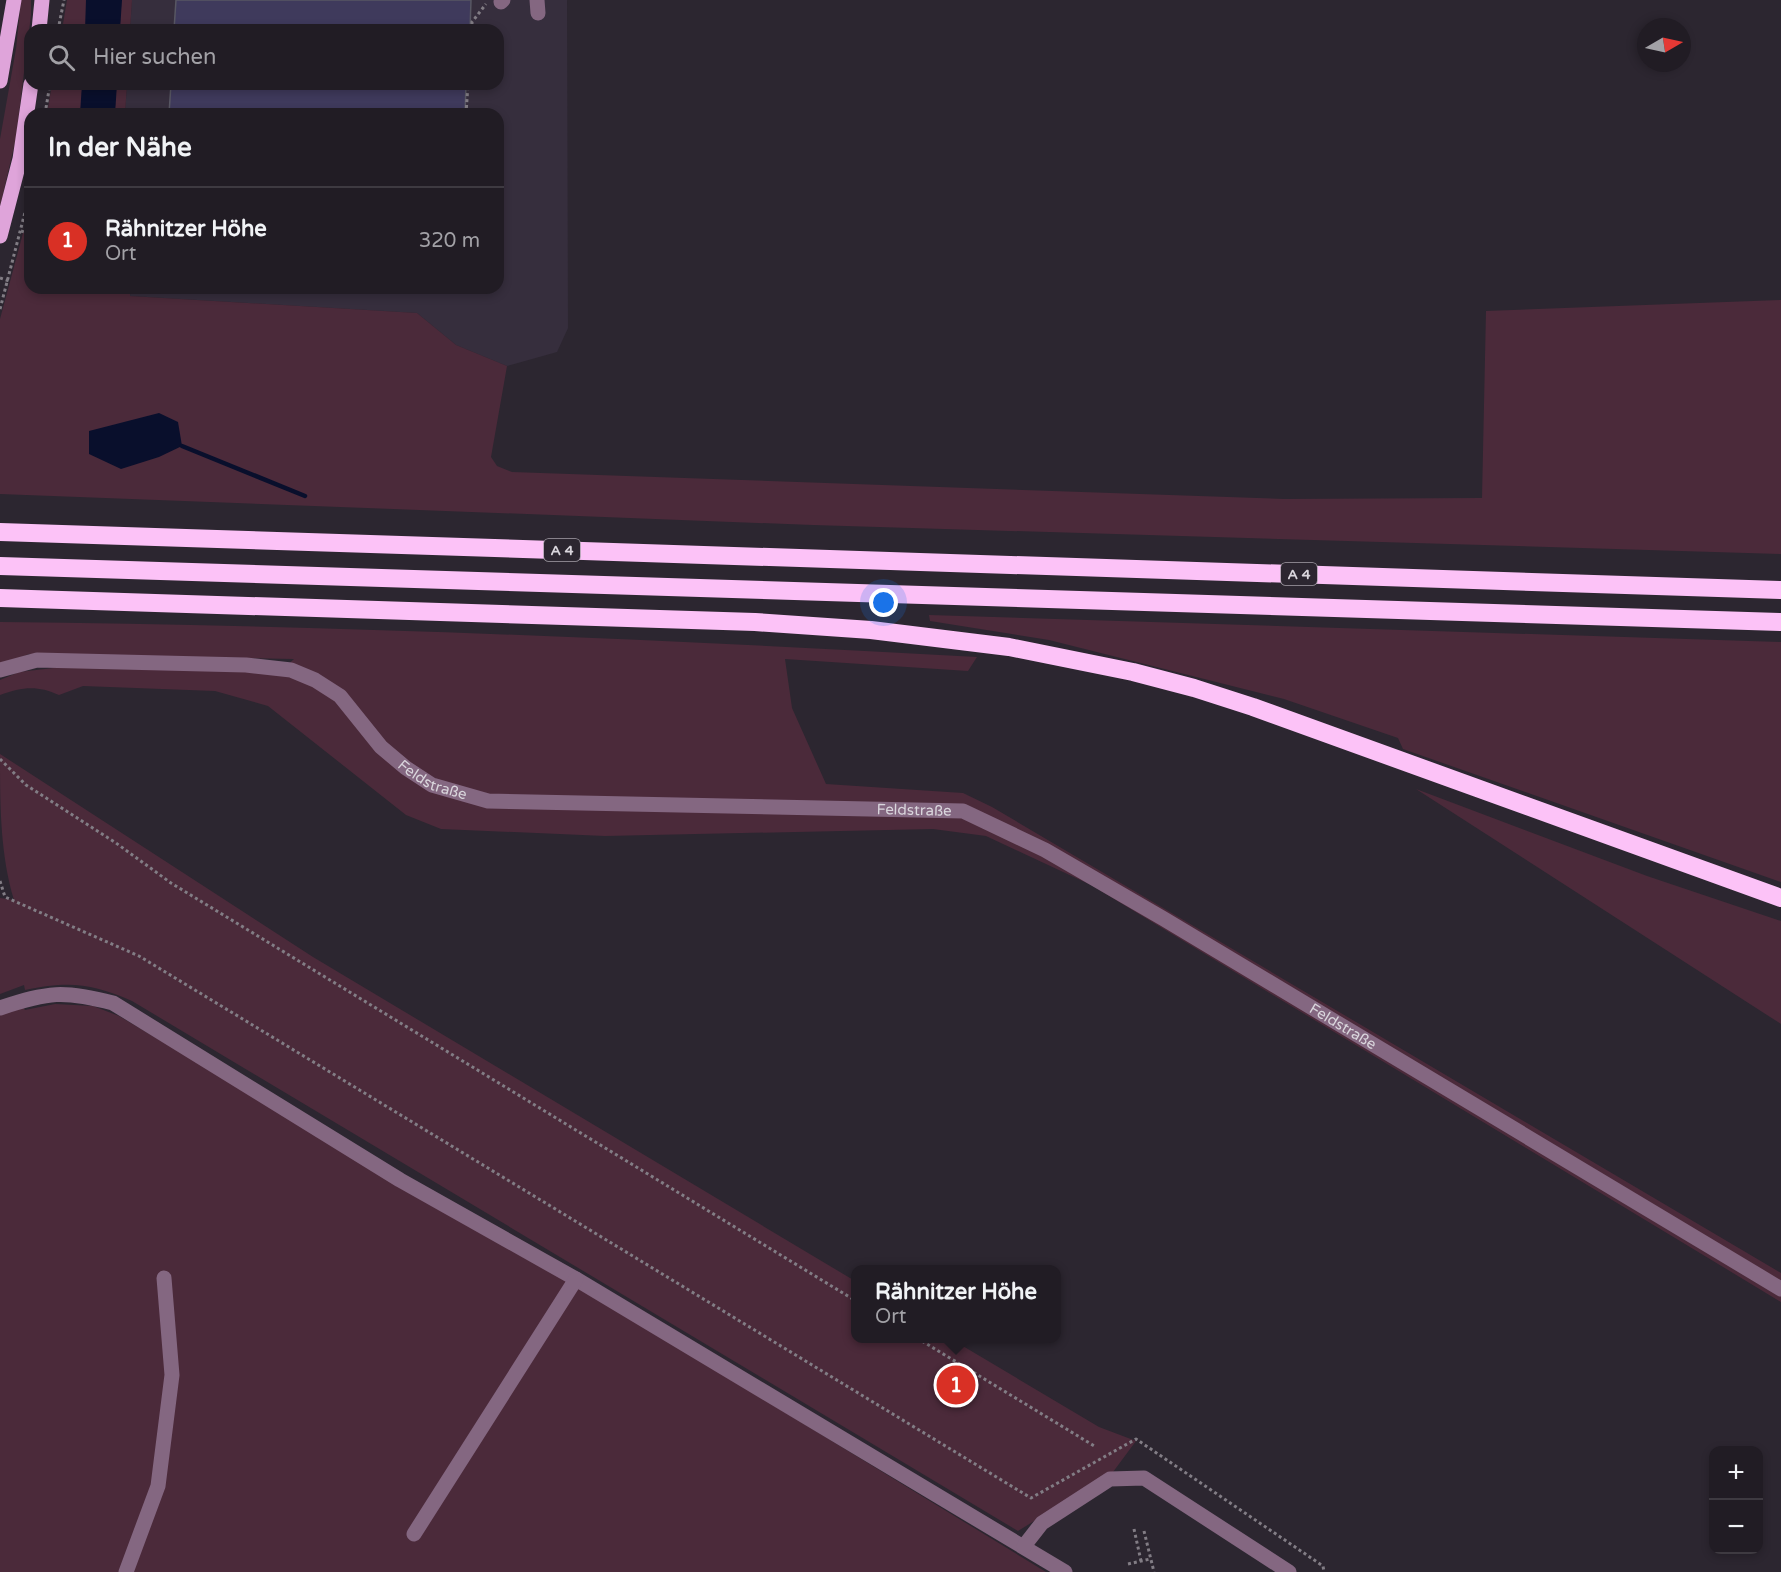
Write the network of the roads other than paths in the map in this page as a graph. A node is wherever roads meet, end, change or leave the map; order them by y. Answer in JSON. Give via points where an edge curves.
{"nodes":[{"id":1,"x":14,"y":0,"type":"edge"},
{"id":2,"x":42,"y":0,"type":"edge"},
{"id":3,"x":40,"y":24,"type":"edge"},
{"id":4,"x":0,"y":81,"type":"edge"},
{"id":5,"x":30,"y":90,"type":"edge"},
{"id":6,"x":28,"y":108,"type":"edge"},
{"id":7,"x":24,"y":136,"type":"edge"},
{"id":8,"x":0,"y":236,"type":"edge"},
{"id":9,"x":0,"y":532,"type":"edge"},
{"id":10,"x":0,"y":566,"type":"edge"},
{"id":11,"x":1781,"y":590,"type":"edge"},
{"id":12,"x":0,"y":598,"type":"edge"},
{"id":13,"x":1781,"y":622,"type":"edge"},
{"id":14,"x":0,"y":670,"type":"edge"},
{"id":15,"x":1781,"y":898,"type":"edge"},
{"id":16,"x":0,"y":1008,"type":"edge"},
{"id":17,"x":164,"y":1278,"type":"dead end"},
{"id":18,"x":576,"y":1279,"type":"junction"},
{"id":19,"x":1781,"y":1289,"type":"edge"},
{"id":20,"x":414,"y":1534,"type":"dead end"},
{"id":21,"x":1024,"y":1546,"type":"junction"},
{"id":22,"x":126,"y":1572,"type":"edge"},
{"id":23,"x":1065,"y":1572,"type":"edge"},
{"id":24,"x":1289,"y":1572,"type":"edge"}],
"edges":[{"from":1,"to":4,"type":"main road"},
{"from":2,"to":3,"type":"main road"},
{"from":5,"to":6,"type":"main road"},
{"from":7,"to":8,"type":"main road"},
{"from":9,"to":11,"type":"highway","number":"A 4"},
{"from":10,"to":13,"type":"highway","number":"A 4"},
{"from":12,"to":15,"type":"highway","via":[[755,622],[882,631],[1009,647],[1133,672],[1253,706]]},
{"from":14,"to":19,"type":"street","name":"Feldstraße","via":[[37,660],[246,665],[291,670],[340,696],[381,747],[406,768],[432,785],[488,801],[963,811],[1045,850],[1134,902]]},
{"from":16,"to":18,"type":"street","via":[[41,995],[77,993],[113,1003],[400,1180]]},
{"from":17,"to":22,"type":"street","via":[[172,1375],[158,1486]]},
{"from":18,"to":20,"type":"street"},
{"from":18,"to":21,"type":"street"},
{"from":21,"to":23,"type":"street"},
{"from":21,"to":24,"type":"street","via":[[1042,1523],[1110,1479],[1144,1478]]}]}
